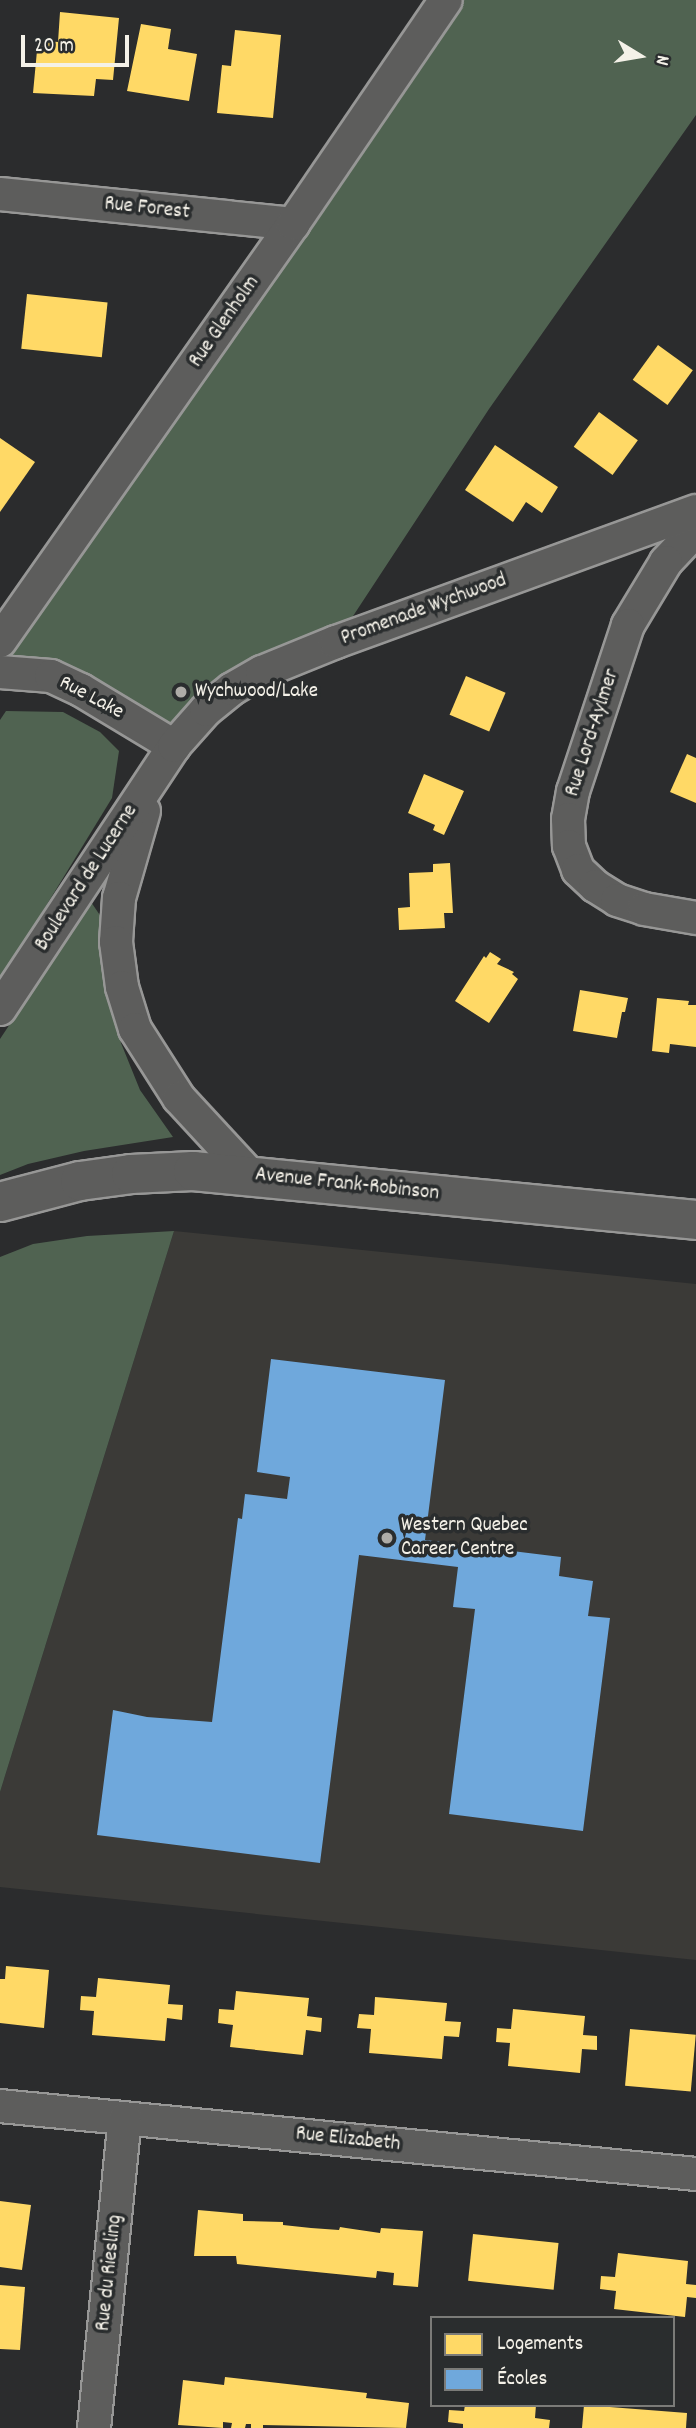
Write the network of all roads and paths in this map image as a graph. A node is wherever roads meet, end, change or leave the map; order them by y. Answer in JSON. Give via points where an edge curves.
{"nodes":[{"id":1,"x":446,"y":0,"type":"edge"},
{"id":2,"x":0,"y":194,"type":"edge"},
{"id":3,"x":293,"y":224,"type":"junction"},
{"id":4,"x":696,"y":511,"type":"edge"},
{"id":5,"x":696,"y":530,"type":"edge"},
{"id":6,"x":0,"y":641,"type":"edge"},
{"id":7,"x":0,"y":672,"type":"edge"},
{"id":8,"x":174,"y":746,"type":"junction"},
{"id":9,"x":696,"y":918,"type":"edge"},
{"id":10,"x":0,"y":1009,"type":"edge"},
{"id":11,"x":250,"y":1175,"type":"junction"},
{"id":12,"x":0,"y":1202,"type":"edge"},
{"id":13,"x":696,"y":1220,"type":"edge"},
{"id":14,"x":0,"y":2106,"type":"edge"},
{"id":15,"x":125,"y":2119,"type":"junction"},
{"id":16,"x":696,"y":2174,"type":"edge"},
{"id":17,"x":94,"y":2428,"type":"edge"}],
"edges":[{"from":1,"to":3,"type":"street","name":"Rue Glenholm"},
{"from":2,"to":3,"type":"street","name":"Rue Forest"},
{"from":3,"to":6,"type":"street","name":"Rue Glenholm"},
{"from":4,"to":8,"type":"street","name":"Promenade Wychwood","via":[[262,672],[206,710]]},
{"from":5,"to":9,"type":"street","name":"Rue Lord-Aylmer","via":[[666,562],[628,625],[568,819],[569,846],[578,870],[595,886],[644,909]]},
{"from":7,"to":8,"type":"street","name":"Rue Lake","via":[[51,676]]},
{"from":8,"to":10,"type":"street","name":"Boulevard de Lucerne"},
{"from":8,"to":11,"type":"street","via":[[147,804],[119,898],[116,942],[122,987],[135,1029],[178,1098]]},
{"from":11,"to":12,"type":"main road","name":"Avenue Frank-Robinson","via":[[193,1171],[131,1174],[80,1181]]},
{"from":11,"to":13,"type":"main road","name":"Avenue Frank-Robinson"},
{"from":14,"to":15,"type":"street","name":"Rue Elizabeth"},
{"from":15,"to":16,"type":"street","name":"Rue Elizabeth"},
{"from":15,"to":17,"type":"street","name":"Rue du Riesling"}]}
